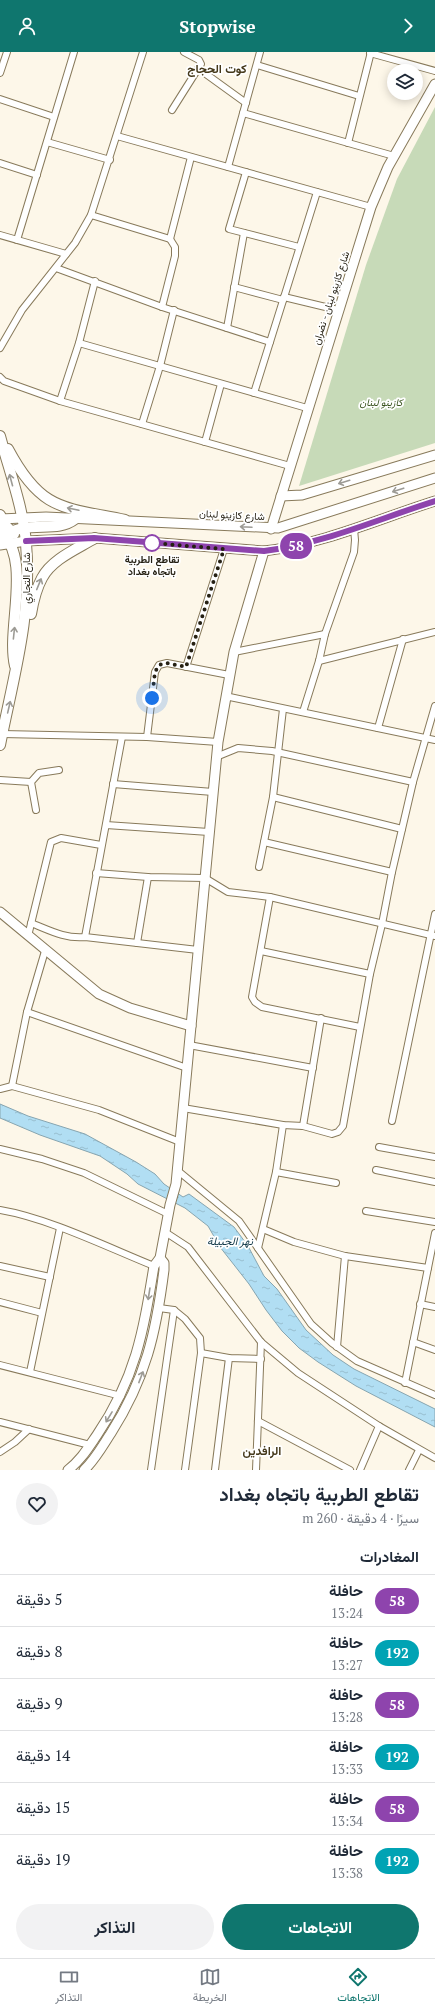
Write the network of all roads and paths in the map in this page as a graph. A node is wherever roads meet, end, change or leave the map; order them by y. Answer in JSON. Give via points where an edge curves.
{"nodes":[{"id":1,"x":7,"y":52,"type":"edge"},
{"id":2,"x":74,"y":52,"type":"edge"},
{"id":3,"x":143,"y":52,"type":"edge"},
{"id":4,"x":184,"y":52,"type":"edge"},
{"id":5,"x":260,"y":52,"type":"edge"},
{"id":6,"x":370,"y":53,"type":"edge"},
{"id":7,"x":257,"y":65,"type":"junction"},
{"id":8,"x":199,"y":69,"type":"junction"},
{"id":9,"x":435,"y":72,"type":"edge"},
{"id":10,"x":0,"y":73,"type":"edge"},
{"id":11,"x":435,"y":84,"type":"edge"},
{"id":12,"x":359,"y":96,"type":"junction"},
{"id":13,"x":0,"y":99,"type":"edge"},
{"id":14,"x":246,"y":103,"type":"junction"},
{"id":15,"x":172,"y":110,"type":"dead end"},
{"id":16,"x":243,"y":112,"type":"junction"},
{"id":17,"x":54,"y":117,"type":"junction"},
{"id":18,"x":117,"y":136,"type":"junction"},
{"id":19,"x":47,"y":142,"type":"junction"},
{"id":20,"x":348,"y":142,"type":"junction"},
{"id":21,"x":394,"y":156,"type":"junction"},
{"id":22,"x":191,"y":157,"type":"junction"},
{"id":23,"x":110,"y":160,"type":"junction"},
{"id":24,"x":0,"y":163,"type":"edge"},
{"id":25,"x":228,"y":168,"type":"junction"},
{"id":26,"x":246,"y":172,"type":"junction"},
{"id":27,"x":36,"y":175,"type":"junction"},
{"id":28,"x":316,"y":192,"type":"junction"},
{"id":29,"x":371,"y":207,"type":"junction"},
{"id":30,"x":91,"y":215,"type":"junction"},
{"id":31,"x":244,"y":233,"type":"junction"},
{"id":32,"x":0,"y":235,"type":"edge"},
{"id":33,"x":170,"y":239,"type":"junction"},
{"id":34,"x":17,"y":240,"type":"junction"},
{"id":35,"x":299,"y":247,"type":"junction"},
{"id":36,"x":66,"y":254,"type":"junction"},
{"id":37,"x":56,"y":268,"type":"junction"},
{"id":38,"x":95,"y":281,"type":"junction"},
{"id":39,"x":234,"y":287,"type":"junction"},
{"id":40,"x":284,"y":298,"type":"junction"},
{"id":41,"x":162,"y":307,"type":"junction"},
{"id":42,"x":174,"y":310,"type":"junction"},
{"id":43,"x":338,"y":310,"type":"junction"},
{"id":44,"x":227,"y":328,"type":"junction"},
{"id":45,"x":270,"y":342,"type":"junction"},
{"id":46,"x":79,"y":343,"type":"junction"},
{"id":47,"x":0,"y":348,"type":"edge"},
{"id":48,"x":160,"y":366,"type":"junction"},
{"id":49,"x":0,"y":377,"type":"edge"},
{"id":50,"x":221,"y":384,"type":"junction"},
{"id":51,"x":254,"y":393,"type":"junction"},
{"id":52,"x":60,"y":401,"type":"junction"},
{"id":53,"x":307,"y":408,"type":"junction"},
{"id":54,"x":142,"y":424,"type":"junction"},
{"id":55,"x":0,"y":435,"type":"edge"},
{"id":56,"x":205,"y":442,"type":"junction"},
{"id":57,"x":435,"y":455,"type":"edge"},
{"id":58,"x":290,"y":466,"type":"junction"},
{"id":59,"x":435,"y":478,"type":"edge"},
{"id":60,"x":281,"y":496,"type":"junction"},
{"id":61,"x":435,"y":501,"type":"edge"},
{"id":62,"x":1,"y":518,"type":"edge"},
{"id":63,"x":75,"y":519,"type":"joint"},
{"id":64,"x":125,"y":520,"type":"junction"},
{"id":65,"x":22,"y":522,"type":"junction"},
{"id":66,"x":271,"y":528,"type":"junction"},
{"id":67,"x":354,"y":529,"type":"junction"},
{"id":68,"x":4,"y":534,"type":"edge"},
{"id":69,"x":94,"y":538,"type":"junction"},
{"id":70,"x":26,"y":541,"type":"junction"},
{"id":71,"x":11,"y":544,"type":"junction"},
{"id":72,"x":0,"y":545,"type":"edge"},
{"id":73,"x":224,"y":549,"type":"junction"},
{"id":74,"x":264,"y":551,"type":"junction"},
{"id":75,"x":435,"y":632,"type":"edge"},
{"id":76,"x":325,"y":634,"type":"junction"},
{"id":77,"x":403,"y":639,"type":"junction"},
{"id":78,"x":20,"y":648,"type":"junction"},
{"id":79,"x":234,"y":652,"type":"junction"},
{"id":80,"x":319,"y":661,"type":"junction"},
{"id":81,"x":186,"y":667,"type":"junction"},
{"id":82,"x":17,"y":671,"type":"junction"},
{"id":83,"x":229,"y":675,"type":"junction"},
{"id":84,"x":225,"y":696,"type":"junction"},
{"id":85,"x":435,"y":706,"type":"edge"},
{"id":86,"x":283,"y":709,"type":"junction"},
{"id":87,"x":303,"y":712,"type":"junction"},
{"id":88,"x":378,"y":728,"type":"junction"},
{"id":89,"x":122,"y":737,"type":"junction"},
{"id":90,"x":147,"y":737,"type":"junction"},
{"id":91,"x":425,"y":738,"type":"junction"},
{"id":92,"x":1,"y":740,"type":"edge"},
{"id":93,"x":435,"y":740,"type":"edge"},
{"id":94,"x":218,"y":742,"type":"junction"},
{"id":95,"x":278,"y":753,"type":"junction"},
{"id":96,"x":216,"y":758,"type":"junction"},
{"id":97,"x":59,"y":770,"type":"dead end"},
{"id":98,"x":0,"y":780,"type":"edge"},
{"id":99,"x":31,"y":782,"type":"junction"},
{"id":100,"x":412,"y":782,"type":"junction"},
{"id":101,"x":113,"y":784,"type":"junction"},
{"id":102,"x":213,"y":792,"type":"junction"},
{"id":103,"x":273,"y":797,"type":"junction"},
{"id":104,"x":36,"y":810,"type":"dead end"},
{"id":105,"x":106,"y":825,"type":"junction"},
{"id":106,"x":402,"y":829,"type":"junction"},
{"id":107,"x":209,"y":832,"type":"junction"},
{"id":108,"x":264,"y":842,"type":"junction"},
{"id":109,"x":101,"y":845,"type":"junction"},
{"id":110,"x":259,"y":867,"type":"dead end"},
{"id":111,"x":392,"y":872,"type":"junction"},
{"id":112,"x":96,"y":873,"type":"junction"},
{"id":113,"x":148,"y":877,"type":"junction"},
{"id":114,"x":205,"y":878,"type":"junction"},
{"id":115,"x":270,"y":897,"type":"junction"},
{"id":116,"x":0,"y":912,"type":"edge"},
{"id":117,"x":435,"y":914,"type":"edge"},
{"id":118,"x":31,"y":923,"type":"junction"},
{"id":119,"x":382,"y":924,"type":"junction"},
{"id":120,"x":433,"y":935,"type":"edge"},
{"id":121,"x":28,"y":936,"type":"junction"},
{"id":122,"x":85,"y":937,"type":"junction"},
{"id":123,"x":137,"y":943,"type":"junction"},
{"id":124,"x":198,"y":950,"type":"junction"},
{"id":125,"x":45,"y":951,"type":"junction"},
{"id":126,"x":261,"y":951,"type":"junction"},
{"id":127,"x":370,"y":974,"type":"junction"},
{"id":128,"x":27,"y":1012,"type":"junction"},
{"id":129,"x":321,"y":1018,"type":"junction"},
{"id":130,"x":191,"y":1026,"type":"junction"},
{"id":131,"x":360,"y":1027,"type":"junction"},
{"id":132,"x":189,"y":1045,"type":"junction"},
{"id":133,"x":187,"y":1068,"type":"junction"},
{"id":134,"x":313,"y":1068,"type":"junction"},
{"id":135,"x":12,"y":1086,"type":"junction"},
{"id":136,"x":0,"y":1089,"type":"edge"},
{"id":137,"x":183,"y":1108,"type":"junction"},
{"id":138,"x":392,"y":1121,"type":"dead end"},
{"id":139,"x":283,"y":1125,"type":"junction"},
{"id":140,"x":303,"y":1126,"type":"junction"},
{"id":141,"x":180,"y":1142,"type":"junction"},
{"id":142,"x":379,"y":1147,"type":"dead end"},
{"id":143,"x":0,"y":1149,"type":"edge"},
{"id":144,"x":435,"y":1157,"type":"edge"},
{"id":145,"x":177,"y":1170,"type":"junction"},
{"id":146,"x":376,"y":1170,"type":"dead end"},
{"id":147,"x":276,"y":1172,"type":"junction"},
{"id":148,"x":435,"y":1182,"type":"edge"},
{"id":149,"x":336,"y":1183,"type":"dead end"},
{"id":150,"x":169,"y":1209,"type":"junction"},
{"id":151,"x":0,"y":1210,"type":"edge"},
{"id":152,"x":366,"y":1211,"type":"dead end"},
{"id":153,"x":435,"y":1222,"type":"edge"},
{"id":154,"x":60,"y":1228,"type":"junction"},
{"id":155,"x":263,"y":1229,"type":"junction"},
{"id":156,"x":165,"y":1232,"type":"junction"},
{"id":157,"x":435,"y":1233,"type":"edge"},
{"id":158,"x":258,"y":1248,"type":"junction"},
{"id":159,"x":345,"y":1256,"type":"junction"},
{"id":160,"x":160,"y":1258,"type":"junction"},
{"id":161,"x":0,"y":1266,"type":"edge"},
{"id":162,"x":154,"y":1266,"type":"junction"},
{"id":163,"x":428,"y":1268,"type":"junction"},
{"id":164,"x":164,"y":1270,"type":"junction"},
{"id":165,"x":50,"y":1277,"type":"junction"},
{"id":166,"x":0,"y":1302,"type":"edge"},
{"id":167,"x":420,"y":1304,"type":"junction"},
{"id":168,"x":159,"y":1308,"type":"junction"},
{"id":169,"x":435,"y":1308,"type":"edge"},
{"id":170,"x":174,"y":1310,"type":"junction"},
{"id":171,"x":42,"y":1313,"type":"junction"},
{"id":172,"x":262,"y":1342,"type":"junction"},
{"id":173,"x":413,"y":1342,"type":"junction"},
{"id":174,"x":337,"y":1346,"type":"junction"},
{"id":175,"x":435,"y":1350,"type":"edge"},
{"id":176,"x":201,"y":1353,"type":"junction"},
{"id":177,"x":229,"y":1358,"type":"junction"},
{"id":178,"x":261,"y":1359,"type":"junction"},
{"id":179,"x":0,"y":1365,"type":"edge"},
{"id":180,"x":30,"y":1372,"type":"junction"},
{"id":181,"x":405,"y":1383,"type":"junction"},
{"id":182,"x":435,"y":1395,"type":"edge"},
{"id":183,"x":121,"y":1396,"type":"junction"},
{"id":184,"x":258,"y":1421,"type":"junction"},
{"id":185,"x":0,"y":1422,"type":"edge"},
{"id":186,"x":379,"y":1426,"type":"junction"},
{"id":187,"x":29,"y":1429,"type":"junction"},
{"id":188,"x":90,"y":1445,"type":"junction"},
{"id":189,"x":419,"y":1450,"type":"junction"},
{"id":190,"x":0,"y":1452,"type":"edge"},
{"id":191,"x":435,"y":1458,"type":"edge"},
{"id":192,"x":68,"y":1470,"type":"edge"},
{"id":193,"x":84,"y":1470,"type":"edge"},
{"id":194,"x":151,"y":1470,"type":"edge"},
{"id":195,"x":185,"y":1470,"type":"edge"},
{"id":196,"x":215,"y":1470,"type":"edge"},
{"id":197,"x":256,"y":1470,"type":"edge"},
{"id":198,"x":350,"y":1470,"type":"edge"},
{"id":199,"x":360,"y":1470,"type":"edge"},
{"id":200,"x":409,"y":1470,"type":"edge"}],
"edges":[{"from":1,"to":10,"type":"street"},
{"from":2,"to":17,"type":"street"},
{"from":3,"to":18,"type":"street"},
{"from":4,"to":8,"type":"street","via":[[199,60]]},
{"from":5,"to":7,"type":"street"},
{"from":6,"to":9,"type":"street"},
{"from":6,"to":12,"type":"street"},
{"from":7,"to":12,"type":"street"},
{"from":7,"to":14,"type":"street"},
{"from":8,"to":14,"type":"street"},
{"from":8,"to":15,"type":"street"},
{"from":11,"to":21,"type":"street","name":"شارع كازينو لبنان - نضران"},
{"from":12,"to":20,"type":"street"},
{"from":13,"to":17,"type":"street"},
{"from":14,"to":16,"type":"street"},
{"from":16,"to":20,"type":"street"},
{"from":16,"to":25,"type":"street"},
{"from":17,"to":19,"type":"street"},
{"from":18,"to":22,"type":"street"},
{"from":18,"to":23,"type":"street"},
{"from":19,"to":23,"type":"street"},
{"from":19,"to":27,"type":"street"},
{"from":20,"to":21,"type":"street"},
{"from":21,"to":29,"type":"street","name":"شارع كازينو لبنان - نضران"},
{"from":22,"to":25,"type":"street"},
{"from":22,"to":33,"type":"street"},
{"from":23,"to":30,"type":"street"},
{"from":24,"to":27,"type":"street"},
{"from":25,"to":26,"type":"street"},
{"from":26,"to":28,"type":"street"},
{"from":26,"to":31,"type":"street","via":[[229,228]]},
{"from":27,"to":34,"type":"street"},
{"from":28,"to":29,"type":"street"},
{"from":28,"to":35,"type":"street"},
{"from":29,"to":43,"type":"street","name":"شارع كازينو لبنان - نضران"},
{"from":30,"to":33,"type":"street"},
{"from":30,"to":36,"type":"street"},
{"from":31,"to":35,"type":"street"},
{"from":31,"to":39,"type":"street"},
{"from":32,"to":34,"type":"street"},
{"from":33,"to":41,"type":"street","via":[[175,247],[175,256]]},
{"from":34,"to":36,"type":"street"},
{"from":35,"to":40,"type":"street"},
{"from":36,"to":37,"type":"street"},
{"from":37,"to":38,"type":"street"},
{"from":37,"to":47,"type":"street","via":[[22,310]]},
{"from":38,"to":41,"type":"street"},
{"from":38,"to":46,"type":"street"},
{"from":39,"to":40,"type":"street"},
{"from":39,"to":44,"type":"street"},
{"from":40,"to":43,"type":"street"},
{"from":40,"to":45,"type":"street"},
{"from":41,"to":42,"type":"street"},
{"from":42,"to":44,"type":"street"},
{"from":42,"to":48,"type":"street"},
{"from":43,"to":53,"type":"street","name":"شارع كازينو لبنان - نضران"},
{"from":44,"to":45,"type":"street"},
{"from":45,"to":51,"type":"street"},
{"from":46,"to":48,"type":"street"},
{"from":46,"to":52,"type":"street"},
{"from":48,"to":50,"type":"street"},
{"from":48,"to":54,"type":"street"},
{"from":49,"to":52,"type":"street","via":[[4,381]]},
{"from":50,"to":51,"type":"street"},
{"from":50,"to":56,"type":"street"},
{"from":51,"to":53,"type":"street"},
{"from":52,"to":54,"type":"street"},
{"from":53,"to":58,"type":"street","name":"شارع كازينو لبنان - نضران"},
{"from":54,"to":56,"type":"street"},
{"from":64,"to":55,"type":"main road","one_way":true,"via":[[68,508],[42,496],[21,473]]},
{"from":65,"to":55,"type":"main road","name":"شارع التجاري","one_way":true},
{"from":56,"to":58,"type":"street"},
{"from":57,"to":60,"type":"street","one_way":true,"via":[[302,495]]},
{"from":58,"to":60,"type":"street","name":"شارع كازينو لبنان - نضران"},
{"from":59,"to":66,"type":"street","name":"شارع كازينو لبنان","one_way":true,"via":[[286,526]]},
{"from":60,"to":66,"type":"street","name":"شارع كازينو لبنان - نضران"},
{"from":61,"to":67,"type":"street"},
{"from":62,"to":65,"type":"street"},
{"from":62,"to":68,"type":"main road"},
{"from":63,"to":64,"type":"street","name":"شارع كازينو لبنان"},
{"from":63,"to":65,"type":"main road","via":[[68,525]]},
{"from":66,"to":64,"type":"street","name":"شارع كازينو لبنان","one_way":true},
{"from":65,"to":68,"type":"main road"},
{"from":65,"to":70,"type":"main road","name":"شارع التجاري"},
{"from":67,"to":74,"type":"street","via":[[283,549]]},
{"from":67,"to":76,"type":"street","via":[[354,552]]},
{"from":68,"to":70,"type":"main road"},
{"from":68,"to":71,"type":"main road"},
{"from":69,"to":70,"type":"street"},
{"from":69,"to":73,"type":"street"},
{"from":78,"to":69,"type":"main road","one_way":true,"via":[[42,577],[59,561]]},
{"from":70,"to":71,"type":"street"},
{"from":70,"to":78,"type":"main road","name":"شارع التجاري","via":[[28,588]]},
{"from":71,"to":72,"type":"street"},
{"from":82,"to":71,"type":"main road","one_way":true,"via":[[13,654],[16,571]]},
{"from":73,"to":74,"type":"street"},
{"from":73,"to":81,"type":"street"},
{"from":74,"to":79,"type":"street"},
{"from":75,"to":77,"type":"street"},
{"from":76,"to":79,"type":"street"},
{"from":76,"to":80,"type":"street"},
{"from":77,"to":80,"type":"street"},
{"from":77,"to":88,"type":"street"},
{"from":78,"to":82,"type":"main road","name":"شارع التجاري"},
{"from":79,"to":83,"type":"street"},
{"from":80,"to":87,"type":"street"},
{"from":81,"to":83,"type":"street"},
{"from":81,"to":90,"type":"street","via":[[167,663],[159,665],[155,672]]},
{"from":92,"to":82,"type":"main road","name":"شارع التجاري","one_way":true},
{"from":83,"to":84,"type":"street"},
{"from":84,"to":86,"type":"street"},
{"from":84,"to":94,"type":"street"},
{"from":85,"to":91,"type":"street"},
{"from":86,"to":87,"type":"street"},
{"from":86,"to":95,"type":"street"},
{"from":87,"to":88,"type":"street"},
{"from":88,"to":91,"type":"street"},
{"from":89,"to":90,"type":"street"},
{"from":89,"to":92,"type":"street"},
{"from":89,"to":101,"type":"street"},
{"from":90,"to":94,"type":"street"},
{"from":91,"to":93,"type":"street"},
{"from":91,"to":100,"type":"street"},
{"from":94,"to":96,"type":"street"},
{"from":95,"to":96,"type":"street","via":[[238,748]]},
{"from":95,"to":100,"type":"street"},
{"from":95,"to":103,"type":"street"},
{"from":96,"to":102,"type":"street"},
{"from":97,"to":99,"type":"street","via":[[39,773]]},
{"from":98,"to":99,"type":"street"},
{"from":99,"to":104,"type":"street"},
{"from":100,"to":106,"type":"street"},
{"from":101,"to":102,"type":"street"},
{"from":101,"to":105,"type":"street"},
{"from":102,"to":107,"type":"street"},
{"from":103,"to":106,"type":"street"},
{"from":103,"to":108,"type":"street"},
{"from":105,"to":107,"type":"street"},
{"from":105,"to":109,"type":"street"},
{"from":106,"to":111,"type":"street"},
{"from":107,"to":114,"type":"street"},
{"from":108,"to":110,"type":"street"},
{"from":108,"to":111,"type":"street"},
{"from":109,"to":112,"type":"street"},
{"from":109,"to":118,"type":"street","via":[[61,838],[51,842]]},
{"from":111,"to":119,"type":"street"},
{"from":112,"to":113,"type":"street"},
{"from":112,"to":122,"type":"street"},
{"from":113,"to":114,"type":"street"},
{"from":113,"to":123,"type":"street"},
{"from":114,"to":115,"type":"street","via":[[228,892]]},
{"from":114,"to":124,"type":"street"},
{"from":115,"to":119,"type":"street"},
{"from":115,"to":126,"type":"street"},
{"from":116,"to":121,"type":"street"},
{"from":117,"to":120,"type":"street"},
{"from":118,"to":121,"type":"street"},
{"from":118,"to":122,"type":"street","via":[[64,937]]},
{"from":119,"to":120,"type":"street"},
{"from":119,"to":127,"type":"street"},
{"from":120,"to":138,"type":"street"},
{"from":121,"to":125,"type":"street"},
{"from":122,"to":123,"type":"street"},
{"from":123,"to":124,"type":"street"},
{"from":124,"to":130,"type":"street"},
{"from":125,"to":128,"type":"street"},
{"from":125,"to":130,"type":"street","via":[[99,994],[114,1002]]},
{"from":126,"to":127,"type":"street"},
{"from":126,"to":129,"type":"street","via":[[252,997],[255,1002],[262,1007]]},
{"from":127,"to":131,"type":"street"},
{"from":128,"to":133,"type":"street"},
{"from":128,"to":135,"type":"street"},
{"from":129,"to":131,"type":"street"},
{"from":129,"to":134,"type":"street"},
{"from":130,"to":132,"type":"street"},
{"from":131,"to":140,"type":"street","via":[[343,1126],[332,1134]]},
{"from":132,"to":133,"type":"street"},
{"from":132,"to":134,"type":"street"},
{"from":133,"to":137,"type":"street"},
{"from":134,"to":140,"type":"street"},
{"from":135,"to":136,"type":"street"},
{"from":135,"to":141,"type":"street","via":[[99,1110]]},
{"from":137,"to":139,"type":"street"},
{"from":137,"to":141,"type":"street"},
{"from":139,"to":140,"type":"street"},
{"from":139,"to":147,"type":"street"},
{"from":141,"to":145,"type":"street"},
{"from":142,"to":144,"type":"street"},
{"from":143,"to":150,"type":"street","via":[[84,1173]]},
{"from":145,"to":150,"type":"street"},
{"from":145,"to":158,"type":"street","via":[[239,1221]]},
{"from":146,"to":148,"type":"street"},
{"from":147,"to":149,"type":"street"},
{"from":147,"to":155,"type":"street"},
{"from":150,"to":156,"type":"street"},
{"from":151,"to":154,"type":"street"},
{"from":152,"to":153,"type":"street"},
{"from":154,"to":162,"type":"street"},
{"from":154,"to":165,"type":"street"},
{"from":155,"to":158,"type":"street"},
{"from":155,"to":159,"type":"street","via":[[294,1242]]},
{"from":156,"to":160,"type":"street"},
{"from":156,"to":172,"type":"street","via":[[188,1247]]},
{"from":157,"to":163,"type":"street"},
{"from":158,"to":174,"type":"street","via":[[312,1324]]},
{"from":159,"to":163,"type":"street"},
{"from":159,"to":174,"type":"street"},
{"from":160,"to":162,"type":"street"},
{"from":160,"to":164,"type":"street","via":[[164,1263]]},
{"from":161,"to":165,"type":"street"},
{"from":162,"to":164,"type":"street"},
{"from":162,"to":183,"type":"street","one_way":true,"via":[[144,1328],[135,1362]]},
{"from":163,"to":167,"type":"street"},
{"from":164,"to":168,"type":"street"},
{"from":165,"to":171,"type":"street"},
{"from":166,"to":171,"type":"street"},
{"from":167,"to":169,"type":"street"},
{"from":167,"to":173,"type":"street"},
{"from":168,"to":170,"type":"street"},
{"from":193,"to":168,"type":"street","one_way":true,"via":[[124,1413],[136,1389],[151,1349]]},
{"from":170,"to":176,"type":"street","via":[[186,1319],[200,1338]]},
{"from":170,"to":194,"type":"street"},
{"from":171,"to":180,"type":"street"},
{"from":172,"to":178,"type":"street"},
{"from":172,"to":186,"type":"street","via":[[298,1373]]},
{"from":173,"to":175,"type":"street"},
{"from":173,"to":181,"type":"street"},
{"from":174,"to":181,"type":"street","via":[[357,1361]]},
{"from":176,"to":177,"type":"street"},
{"from":176,"to":195,"type":"street"},
{"from":177,"to":178,"type":"street"},
{"from":177,"to":196,"type":"street"},
{"from":178,"to":184,"type":"street"},
{"from":179,"to":180,"type":"street"},
{"from":180,"to":183,"type":"street"},
{"from":181,"to":182,"type":"street"},
{"from":183,"to":188,"type":"street","one_way":true},
{"from":184,"to":197,"type":"street"},
{"from":184,"to":198,"type":"street"},
{"from":185,"to":187,"type":"street"},
{"from":186,"to":189,"type":"street"},
{"from":186,"to":199,"type":"street"},
{"from":187,"to":188,"type":"street"},
{"from":187,"to":190,"type":"street"},
{"from":188,"to":192,"type":"street","via":[[81,1459]]},
{"from":189,"to":191,"type":"street"},
{"from":189,"to":200,"type":"street"}]}
